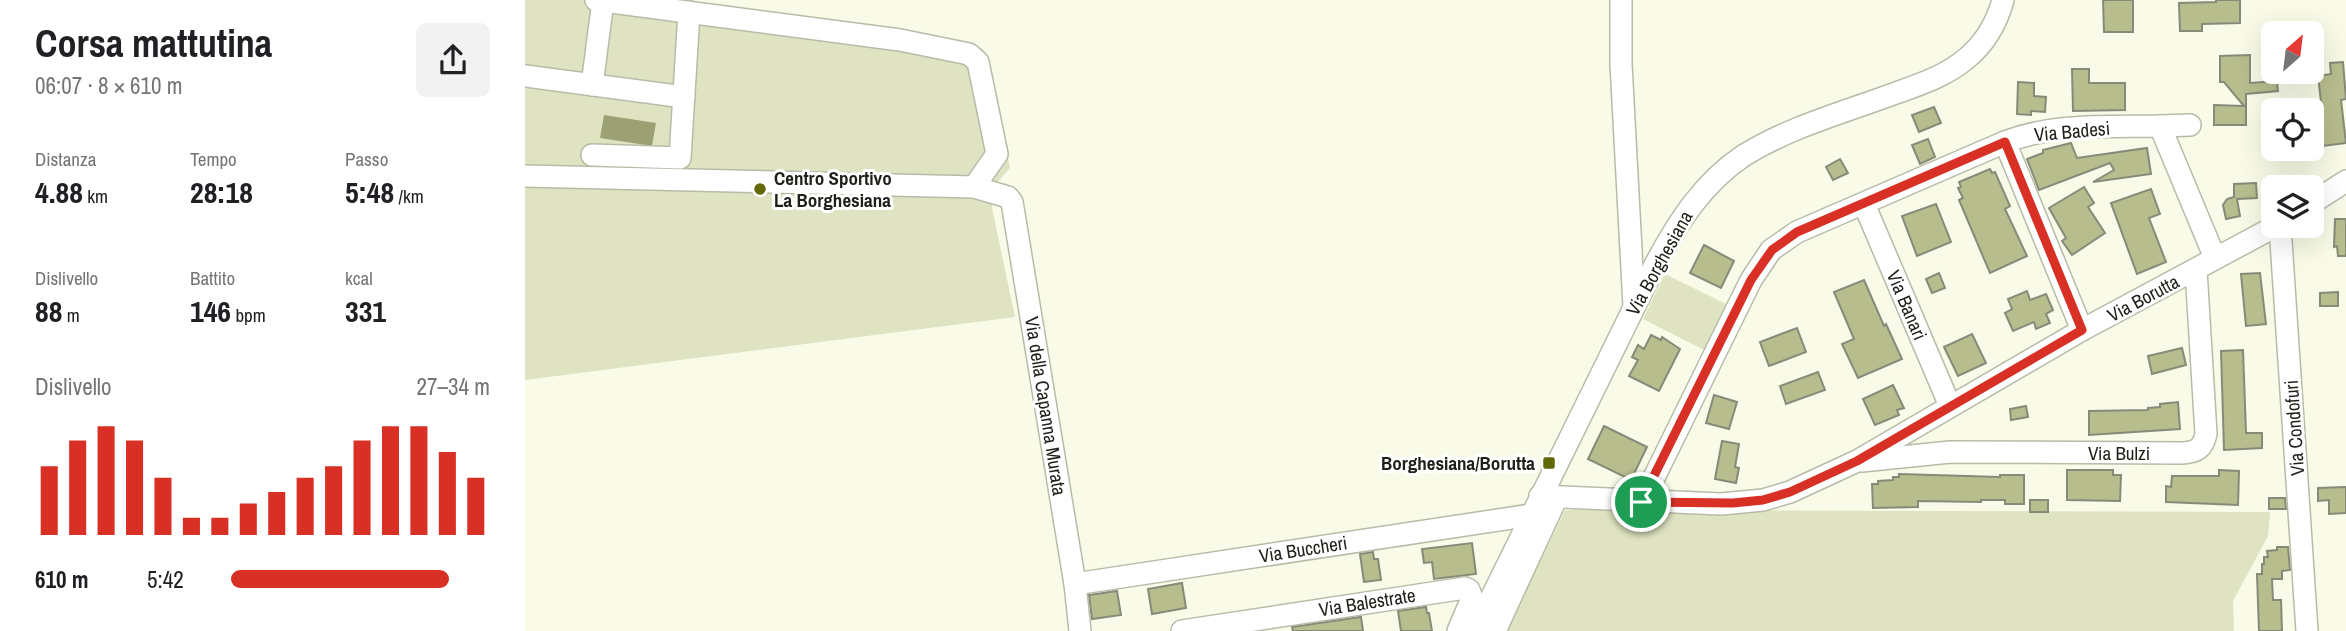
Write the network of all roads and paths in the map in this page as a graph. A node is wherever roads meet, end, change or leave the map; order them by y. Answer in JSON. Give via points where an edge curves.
{"nodes":[{"id":1,"x":596,"y":0,"type":"edge"},
{"id":2,"x":1621,"y":0,"type":"edge"},
{"id":3,"x":2003,"y":0,"type":"edge"},
{"id":4,"x":603,"y":1,"type":"edge"},
{"id":5,"x":689,"y":12,"type":"junction"},
{"id":6,"x":525,"y":76,"type":"edge"},
{"id":7,"x":592,"y":85,"type":"junction"},
{"id":8,"x":684,"y":97,"type":"junction"},
{"id":9,"x":2190,"y":125,"type":"dead end"},
{"id":10,"x":2160,"y":126,"type":"junction"},
{"id":11,"x":2005,"y":142,"type":"junction"},
{"id":12,"x":592,"y":155,"type":"dead end"},
{"id":13,"x":525,"y":176,"type":"edge"},
{"id":14,"x":2346,"y":181,"type":"edge"},
{"id":15,"x":984,"y":190,"type":"junction"},
{"id":16,"x":2324,"y":195,"type":"edge"},
{"id":17,"x":1864,"y":204,"type":"junction"},
{"id":18,"x":2261,"y":235,"type":"edge"},
{"id":19,"x":2279,"y":238,"type":"edge"},
{"id":20,"x":2215,"y":258,"type":"junction"},
{"id":21,"x":2196,"y":270,"type":"junction"},
{"id":22,"x":1634,"y":308,"type":"junction"},
{"id":23,"x":2082,"y":330,"type":"junction"},
{"id":24,"x":1950,"y":406,"type":"junction"},
{"id":25,"x":1857,"y":461,"type":"junction"},
{"id":26,"x":1641,"y":502,"type":"junction"},
{"id":27,"x":1543,"y":503,"type":"junction"},
{"id":28,"x":1076,"y":584,"type":"junction"},
{"id":29,"x":1080,"y":631,"type":"edge"},
{"id":30,"x":1182,"y":631,"type":"edge"},
{"id":31,"x":1458,"y":631,"type":"edge"},
{"id":32,"x":1475,"y":631,"type":"edge"},
{"id":33,"x":1495,"y":631,"type":"edge"},
{"id":34,"x":2307,"y":631,"type":"edge"}],
"edges":[{"from":1,"to":4,"type":"street"},
{"from":2,"to":22,"type":"street"},
{"from":3,"to":22,"type":"street","name":"Via Borghesiana","via":[[1986,37],[1969,57],[1947,72],[1780,136],[1728,167],[1683,216]]},
{"from":4,"to":5,"type":"street"},
{"from":4,"to":7,"type":"street"},
{"from":5,"to":8,"type":"street"},
{"from":5,"to":15,"type":"street","via":[[900,40],[969,54],[978,62],[997,154]]},
{"from":6,"to":7,"type":"street"},
{"from":7,"to":8,"type":"street"},
{"from":8,"to":12,"type":"street","via":[[680,158]]},
{"from":9,"to":10,"type":"street","name":"Via Badesi"},
{"from":10,"to":11,"type":"street","name":"Via Badesi","via":[[2050,130]]},
{"from":10,"to":20,"type":"street"},
{"from":11,"to":17,"type":"street","name":"Via Badesi"},
{"from":11,"to":23,"type":"street"},
{"from":13,"to":15,"type":"street"},
{"from":14,"to":16,"type":"street"},
{"from":15,"to":28,"type":"street","name":"Via della Capanna Murata","via":[[1012,202]]},
{"from":17,"to":24,"type":"street","name":"Via Banari"},
{"from":17,"to":26,"type":"street","name":"Via Badesi","via":[[1797,232],[1762,262]]},
{"from":18,"to":20,"type":"street","name":"Via Borutta"},
{"from":19,"to":34,"type":"street","name":"Via Condofuri"},
{"from":20,"to":21,"type":"street","name":"Via Borutta"},
{"from":21,"to":23,"type":"street","name":"Via Borutta"},
{"from":21,"to":25,"type":"street","name":"Via Bulzi","via":[[2206,430],[2197,451],[1950,452]]},
{"from":22,"to":27,"type":"street","name":"Via Borghesiana"},
{"from":23,"to":24,"type":"street","name":"Via Borutta"},
{"from":24,"to":25,"type":"street","name":"Via Borutta"},
{"from":25,"to":26,"type":"street","name":"Via Borutta","via":[[1763,500]]},
{"from":26,"to":27,"type":"street","name":"Via Borutta"},
{"from":27,"to":28,"type":"street","name":"Via Buccheri"},
{"from":27,"to":32,"type":"street","name":"Via Borghesiana"},
{"from":27,"to":33,"type":"street","name":"Via Borghesiana"},
{"from":28,"to":29,"type":"street","name":"Via della Capanna Murata"},
{"from":30,"to":31,"type":"street","name":"Via Balestrate","via":[[1469,590],[1472,598]]}]}
